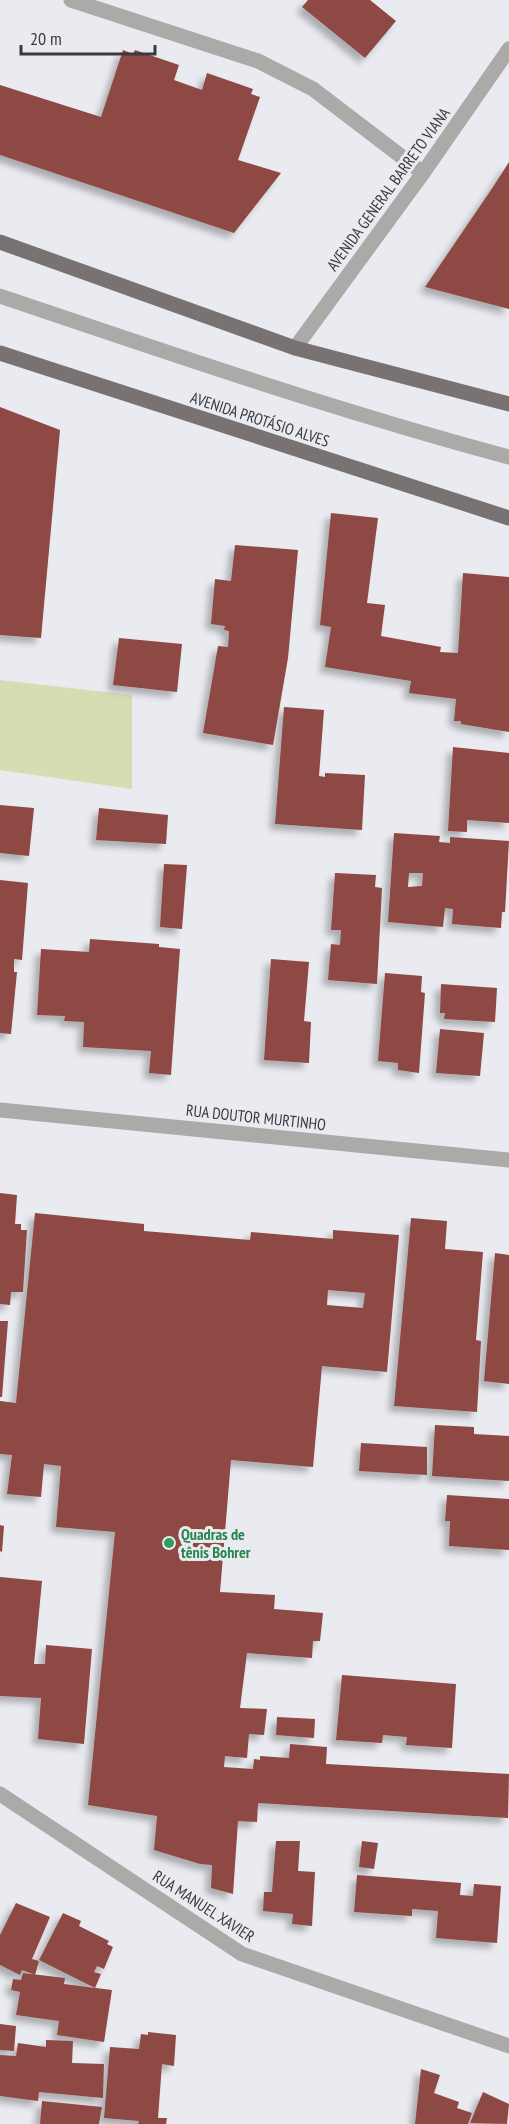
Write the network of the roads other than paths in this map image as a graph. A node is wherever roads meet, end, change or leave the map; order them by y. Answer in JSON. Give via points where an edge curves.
{"nodes":[{"id":1,"x":71,"y":0,"type":"edge"},
{"id":2,"x":509,"y":49,"type":"edge"},
{"id":3,"x":423,"y":172,"type":"junction"},
{"id":4,"x":0,"y":242,"type":"edge"},
{"id":5,"x":0,"y":296,"type":"edge"},
{"id":6,"x":295,"y":348,"type":"junction"},
{"id":7,"x":0,"y":353,"type":"edge"},
{"id":8,"x":509,"y":404,"type":"edge"},
{"id":9,"x":509,"y":457,"type":"edge"},
{"id":10,"x":509,"y":518,"type":"edge"},
{"id":11,"x":0,"y":1110,"type":"edge"},
{"id":12,"x":509,"y":1160,"type":"edge"},
{"id":13,"x":0,"y":1794,"type":"edge"},
{"id":14,"x":509,"y":2046,"type":"edge"}],
"edges":[{"from":1,"to":3,"type":"street","via":[[258,62],[313,89]]},
{"from":2,"to":3,"type":"street","name":"AVENIDA GENERAL BARRETO VIANA"},
{"from":3,"to":6,"type":"street","name":"AVENIDA GENERAL BARRETO VIANA"},
{"from":4,"to":6,"type":"main road"},
{"from":5,"to":9,"type":"street","via":[[272,387]]},
{"from":6,"to":8,"type":"main road"},
{"from":7,"to":10,"type":"main road","name":"AVENIDA PROTÁSIO ALVES"},
{"from":11,"to":12,"type":"street","name":"RUA DOUTOR MURTINHO"},
{"from":13,"to":14,"type":"street","name":"RUA MANUEL XAVIER","via":[[242,1954]]}]}
